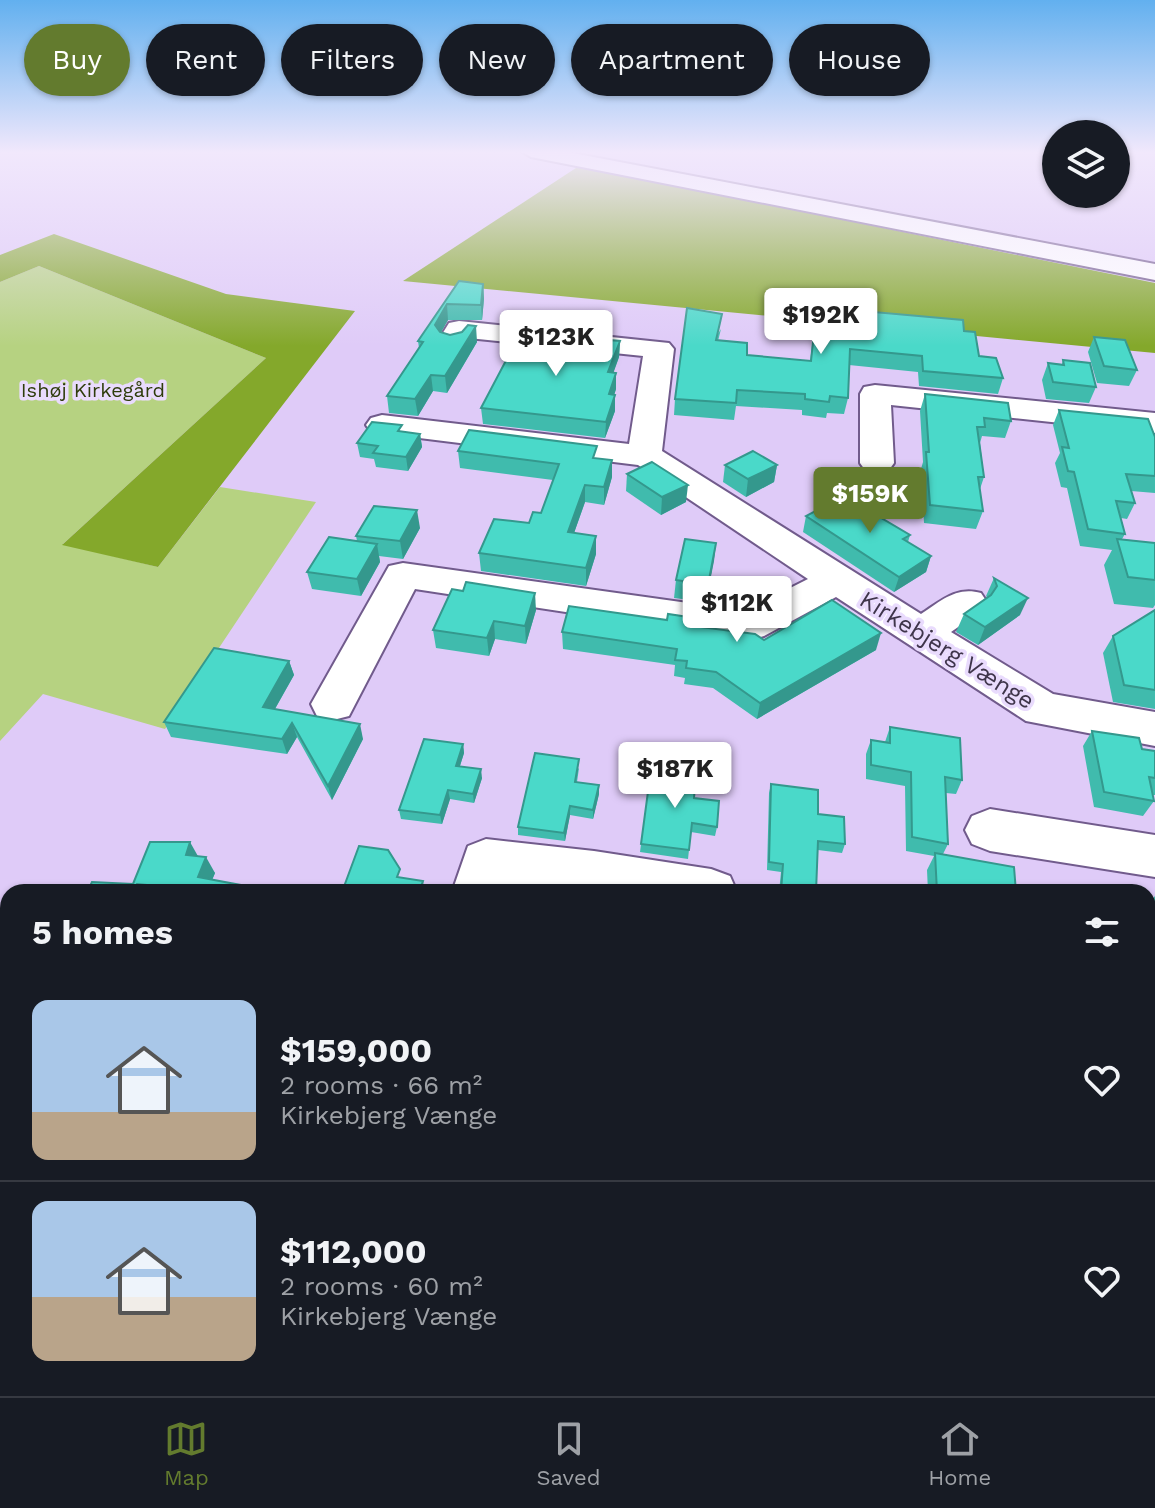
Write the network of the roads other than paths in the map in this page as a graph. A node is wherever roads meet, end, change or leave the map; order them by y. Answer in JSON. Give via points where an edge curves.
{"nodes":[{"id":1,"x":867,"y":216,"type":"edge"},
{"id":2,"x":936,"y":216,"type":"edge"},
{"id":3,"x":1155,"y":258,"type":"edge"},
{"id":4,"x":1155,"y":272,"type":"edge"},
{"id":5,"x":453,"y":339,"type":"edge"},
{"id":6,"x":1155,"y":423,"type":"edge"},
{"id":7,"x":382,"y":425,"type":"edge"},
{"id":8,"x":646,"y":455,"type":"junction"},
{"id":9,"x":877,"y":463,"type":"dead end"},
{"id":10,"x":837,"y":580,"type":"junction"},
{"id":11,"x":967,"y":602,"type":"dead end"},
{"id":12,"x":921,"y":633,"type":"junction"},
{"id":13,"x":333,"y":704,"type":"dead end"},
{"id":14,"x":1155,"y":729,"type":"edge"},
{"id":15,"x":990,"y":830,"type":"dead end"},
{"id":16,"x":1155,"y":856,"type":"edge"},
{"id":17,"x":480,"y":884,"type":"edge"},
{"id":18,"x":662,"y":884,"type":"edge"}],
"edges":[{"from":1,"to":4,"type":"street"},
{"from":2,"to":3,"type":"street"},
{"from":5,"to":8,"type":"street","via":[[459,329],[659,349]]},
{"from":6,"to":9,"type":"street","via":[[875,394]]},
{"from":7,"to":8,"type":"street","name":"Kirkebjerg Vænge"},
{"from":8,"to":10,"type":"street","name":"Kirkebjerg Vænge"},
{"from":10,"to":12,"type":"street","name":"Kirkebjerg Vænge"},
{"from":10,"to":13,"type":"street","name":"Kirkebjerg Vænge","via":[[750,626],[403,575]]},
{"from":11,"to":12,"type":"street"},
{"from":12,"to":14,"type":"street","name":"Kirkebjerg Vænge","via":[[1042,709]]},
{"from":15,"to":16,"type":"street"},
{"from":17,"to":18,"type":"street","via":[[486,861]]}]}
